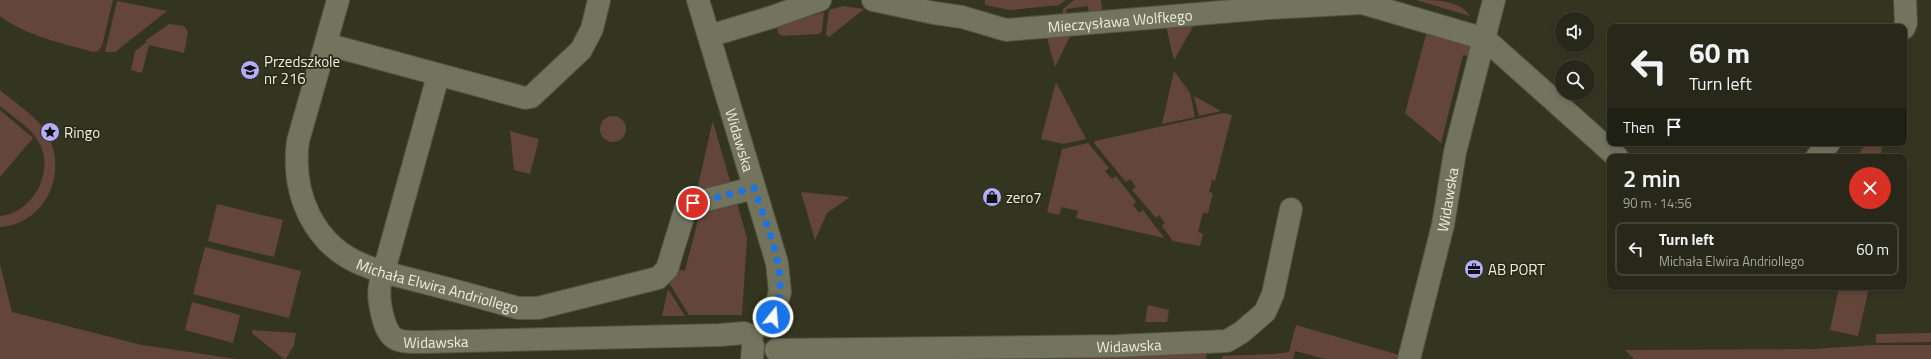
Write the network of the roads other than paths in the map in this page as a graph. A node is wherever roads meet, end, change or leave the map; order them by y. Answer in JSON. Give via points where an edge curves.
{"nodes":[{"id":1,"x":338,"y":0,"type":"edge"},
{"id":2,"x":599,"y":0,"type":"edge"},
{"id":3,"x":698,"y":0,"type":"edge"},
{"id":4,"x":820,"y":0,"type":"edge"},
{"id":5,"x":873,"y":0,"type":"edge"},
{"id":6,"x":1494,"y":0,"type":"edge"},
{"id":7,"x":1905,"y":0,"type":"edge"},
{"id":8,"x":1906,"y":24,"type":"edge"},
{"id":9,"x":709,"y":36,"type":"junction"},
{"id":10,"x":1485,"y":39,"type":"junction"},
{"id":11,"x":326,"y":44,"type":"junction"},
{"id":12,"x":438,"y":76,"type":"junction"},
{"id":13,"x":1826,"y":146,"type":"edge"},
{"id":14,"x":1614,"y":154,"type":"edge"},
{"id":15,"x":1820,"y":154,"type":"edge"},
{"id":16,"x":754,"y":188,"type":"junction"},
{"id":17,"x":1291,"y":209,"type":"dead end"},
{"id":18,"x":384,"y":271,"type":"junction"},
{"id":19,"x":765,"y":345,"type":"edge"},
{"id":20,"x":1409,"y":359,"type":"edge"}],
"edges":[{"from":1,"to":11,"type":"street","name":"Michała Elwira Andriollego"},
{"from":2,"to":12,"type":"street","via":[[592,29],[581,50],[531,97],[515,96]]},
{"from":3,"to":9,"type":"street","name":"Widawska"},
{"from":4,"to":9,"type":"street"},
{"from":5,"to":10,"type":"street","name":"Mieczysława Wolfkego","via":[[962,17],[1006,30],[1269,8],[1362,3]]},
{"from":6,"to":10,"type":"street"},
{"from":7,"to":8,"type":"street"},
{"from":9,"to":16,"type":"street","name":"Widawska"},
{"from":10,"to":14,"type":"street","name":"Mieczysława Wolfkego"},
{"from":10,"to":20,"type":"street","name":"Widawska","via":[[1455,152],[1443,225]]},
{"from":11,"to":12,"type":"street"},
{"from":11,"to":18,"type":"street","name":"Michała Elwira Andriollego","via":[[298,141],[297,177],[301,194],[305,209],[314,224],[332,245],[365,266]]},
{"from":12,"to":18,"type":"street","name":"Widawska"},
{"from":13,"to":15,"type":"street"},
{"from":16,"to":18,"type":"street","name":"Michała Elwira Andriollego","via":[[686,207],[667,269],[658,278],[538,308],[518,308]]},
{"from":16,"to":19,"type":"street","name":"Widawska","via":[[780,280],[780,292]]},
{"from":17,"to":19,"type":"street","name":"Widawska","via":[[1273,294],[1265,312],[1227,342],[803,350]]},
{"from":18,"to":19,"type":"street","name":"Widawska","via":[[378,295],[386,328],[389,336],[405,342],[744,333]]}]}
